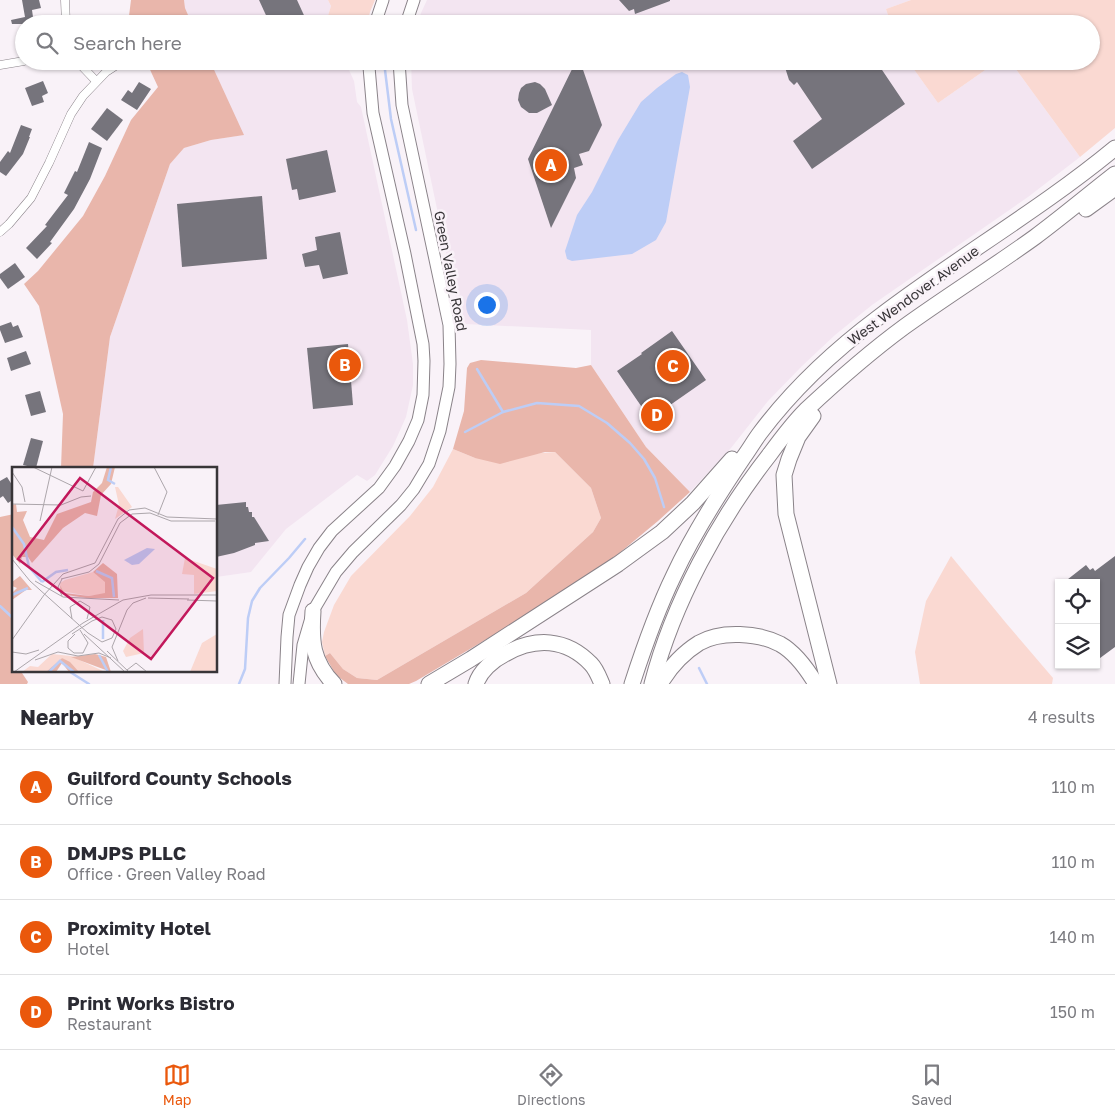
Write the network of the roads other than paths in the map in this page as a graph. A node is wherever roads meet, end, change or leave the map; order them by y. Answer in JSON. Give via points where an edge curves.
{"nodes":[{"id":1,"x":65,"y":0,"type":"edge"},
{"id":2,"x":383,"y":0,"type":"edge"},
{"id":3,"x":414,"y":0,"type":"edge"},
{"id":4,"x":66,"y":15,"type":"edge"},
{"id":5,"x":378,"y":15,"type":"edge"},
{"id":6,"x":409,"y":15,"type":"edge"},
{"id":7,"x":15,"y":62,"type":"edge"},
{"id":8,"x":0,"y":65,"type":"edge"},
{"id":9,"x":86,"y":70,"type":"edge"},
{"id":10,"x":109,"y":70,"type":"edge"},
{"id":11,"x":369,"y":70,"type":"edge"},
{"id":12,"x":399,"y":70,"type":"edge"},
{"id":13,"x":96,"y":81,"type":"junction"},
{"id":14,"x":1115,"y":148,"type":"edge"},
{"id":15,"x":1115,"y":174,"type":"edge"},
{"id":16,"x":1115,"y":188,"type":"edge"},
{"id":17,"x":0,"y":232,"type":"edge"},
{"id":18,"x":1036,"y":236,"type":"junction"},
{"id":19,"x":842,"y":378,"type":"junction"},
{"id":20,"x":759,"y":434,"type":"junction"},
{"id":21,"x":313,"y":611,"type":"junction"},
{"id":22,"x":285,"y":684,"type":"edge"},
{"id":23,"x":299,"y":684,"type":"edge"},
{"id":24,"x":334,"y":684,"type":"edge"},
{"id":25,"x":429,"y":684,"type":"edge"},
{"id":26,"x":476,"y":684,"type":"edge"},
{"id":27,"x":602,"y":684,"type":"edge"},
{"id":28,"x":632,"y":684,"type":"edge"},
{"id":29,"x":652,"y":684,"type":"edge"},
{"id":30,"x":660,"y":684,"type":"edge"},
{"id":31,"x":816,"y":684,"type":"edge"},
{"id":32,"x":829,"y":684,"type":"edge"}],
"edges":[{"from":1,"to":4,"type":"street"},
{"from":2,"to":5,"type":"main road"},
{"from":3,"to":6,"type":"main road"},
{"from":7,"to":8,"type":"street"},
{"from":9,"to":13,"type":"street"},
{"from":10,"to":13,"type":"street"},
{"from":11,"to":22,"type":"main road","via":[[373,113],[423,344],[423,395],[418,420],[395,466],[379,488],[332,531],[308,567],[289,616]]},
{"from":12,"to":21,"type":"main road","name":"Green Valley Road","via":[[402,105],[449,325],[449,387],[429,464],[414,489],[336,572]]},
{"from":13,"to":17,"type":"street","via":[[72,114],[31,198]]},
{"from":14,"to":20,"type":"highway","name":"West Wendover Avenue","via":[[1047,200],[860,331],[802,385]]},
{"from":15,"to":18,"type":"highway","name":"West Wendover Avenue"},
{"from":16,"to":18,"type":"highway","via":[[1081,213]]},
{"from":18,"to":19,"type":"highway","name":"West Wendover Avenue","via":[[903,328]]},
{"from":19,"to":29,"type":"highway","name":"West Wendover Avenue","via":[[776,445],[719,528],[669,631]]},
{"from":19,"to":32,"type":"highway","via":[[798,437],[784,475],[786,514]]},
{"from":20,"to":25,"type":"highway","via":[[662,532],[618,564]]},
{"from":20,"to":28,"type":"highway","name":"West Wendover Avenue","via":[[712,505],[678,567]]},
{"from":21,"to":23,"type":"main road","name":"Green Valley Road","via":[[303,645]]},
{"from":21,"to":24,"type":"highway","via":[[313,648],[320,666]]},
{"from":26,"to":27,"type":"highway","via":[[497,658],[538,642],[562,644],[577,652],[592,665]]},
{"from":30,"to":31,"type":"highway","via":[[681,655],[701,642],[725,634],[746,634],[781,645],[803,664]]}]}
